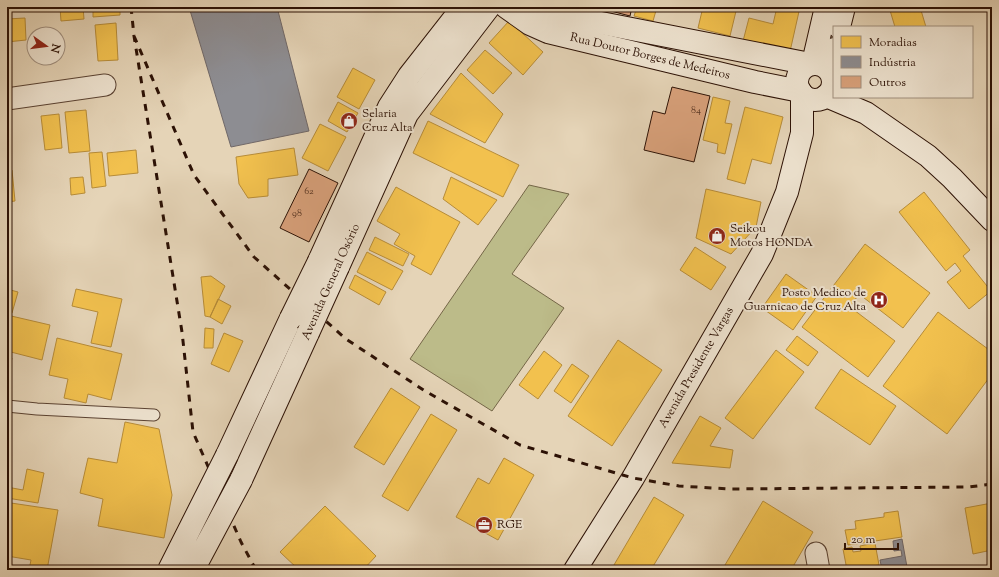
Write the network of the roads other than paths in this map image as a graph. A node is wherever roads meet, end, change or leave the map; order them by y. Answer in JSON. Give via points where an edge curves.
{"nodes":[{"id":1,"x":463,"y":7,"type":"edge"},
{"id":2,"x":489,"y":7,"type":"edge"},
{"id":3,"x":506,"y":7,"type":"edge"},
{"id":4,"x":826,"y":7,"type":"edge"},
{"id":5,"x":844,"y":7,"type":"edge"},
{"id":6,"x":540,"y":16,"type":"edge"},
{"id":7,"x":839,"y":26,"type":"edge"},
{"id":8,"x":833,"y":51,"type":"edge"},
{"id":9,"x":819,"y":81,"type":"edge"},
{"id":10,"x":106,"y":85,"type":"dead end"},
{"id":11,"x":833,"y":89,"type":"edge"},
{"id":12,"x":848,"y":98,"type":"edge"},
{"id":13,"x":7,"y":99,"type":"edge"},
{"id":14,"x":860,"y":105,"type":"edge"},
{"id":15,"x":366,"y":181,"type":"junction"},
{"id":16,"x":989,"y":221,"type":"edge"},
{"id":17,"x":328,"y":264,"type":"junction"},
{"id":18,"x":7,"y":406,"type":"edge"},
{"id":19,"x":154,"y":414,"type":"dead end"},
{"id":20,"x":169,"y":570,"type":"edge"},
{"id":21,"x":193,"y":570,"type":"edge"},
{"id":22,"x":575,"y":570,"type":"edge"}],
"edges":[{"from":1,"to":15,"type":"main road","name":"Avenida General Osório","via":[[409,76],[389,107]]},
{"from":2,"to":15,"type":"main road","name":"Avenida General Osório","via":[[407,114]]},
{"from":3,"to":6,"type":"main road","name":"Rua Doutor Borges de Medeiros"},
{"from":4,"to":9,"type":"main road","name":"Avenida Presidente Vargas"},
{"from":5,"to":7,"type":"main road"},
{"from":6,"to":9,"type":"main road","name":"Rua Doutor Borges de Medeiros"},
{"from":6,"to":9,"type":"main road","name":"Rua Doutor Borges de Medeiros","via":[[556,34],[755,82]]},
{"from":8,"to":9,"type":"main road","name":"Avenida Presidente Vargas"},
{"from":9,"to":11,"type":"main road","name":"Rua Doutor Borges de Medeiros"},
{"from":9,"to":22,"type":"main road","name":"Avenida Presidente Vargas","via":[[802,132],[788,192],[762,254],[633,478]]},
{"from":10,"to":13,"type":"street"},
{"from":12,"to":14,"type":"main road","name":"Rua Doutor Borges de Medeiros"},
{"from":14,"to":16,"type":"main road","name":"Rua Doutor Borges de Medeiros","via":[[928,156],[952,178]]},
{"from":15,"to":17,"type":"main road","name":"Avenida General Osório"},
{"from":17,"to":20,"type":"main road","name":"Avenida General Osório","bridge":true,"via":[[291,318],[227,455]]},
{"from":17,"to":21,"type":"main road","name":"Avenida General Osório","bridge":true,"via":[[308,333],[241,480]]},
{"from":18,"to":19,"type":"lane"}]}
